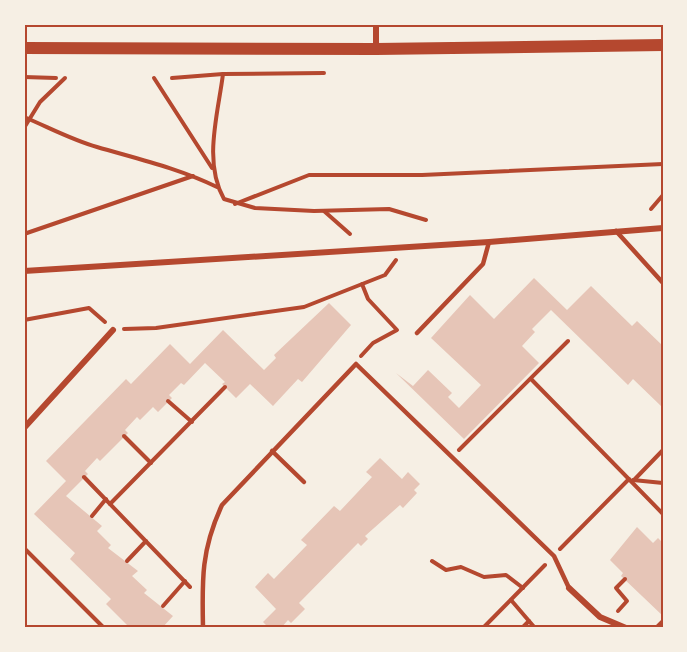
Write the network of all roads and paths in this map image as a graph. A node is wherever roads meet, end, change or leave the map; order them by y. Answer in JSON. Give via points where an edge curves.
{"nodes":[{"id":1,"x":376,"y":24,"type":"edge"},
{"id":2,"x":663,"y":45,"type":"edge"},
{"id":3,"x":24,"y":48,"type":"edge"},
{"id":4,"x":376,"y":49,"type":"junction"},
{"id":5,"x":324,"y":73,"type":"dead end"},
{"id":6,"x":223,"y":74,"type":"junction"},
{"id":7,"x":24,"y":77,"type":"edge"},
{"id":8,"x":57,"y":78,"type":"dead end"},
{"id":9,"x":65,"y":78,"type":"dead end"},
{"id":10,"x":154,"y":78,"type":"dead end"},
{"id":11,"x":172,"y":78,"type":"dead end"},
{"id":12,"x":26,"y":118,"type":"edge"},
{"id":13,"x":24,"y":128,"type":"edge"},
{"id":14,"x":663,"y":164,"type":"edge"},
{"id":15,"x":214,"y":171,"type":"junction"},
{"id":16,"x":194,"y":176,"type":"junction"},
{"id":17,"x":217,"y":187,"type":"junction"},
{"id":18,"x":663,"y":195,"type":"edge"},
{"id":19,"x":235,"y":204,"type":"junction"},
{"id":20,"x":651,"y":209,"type":"dead end"},
{"id":21,"x":323,"y":211,"type":"junction"},
{"id":22,"x":426,"y":220,"type":"dead end"},
{"id":23,"x":663,"y":228,"type":"edge"},
{"id":24,"x":616,"y":231,"type":"junction"},
{"id":25,"x":24,"y":234,"type":"edge"},
{"id":26,"x":350,"y":234,"type":"dead end"},
{"id":27,"x":489,"y":242,"type":"junction"},
{"id":28,"x":404,"y":247,"type":"junction"},
{"id":29,"x":24,"y":271,"type":"edge"},
{"id":30,"x":663,"y":283,"type":"edge"},
{"id":31,"x":362,"y":284,"type":"junction"},
{"id":32,"x":24,"y":320,"type":"edge"},
{"id":33,"x":113,"y":330,"type":"junction"},
{"id":34,"x":417,"y":333,"type":"dead end"},
{"id":35,"x":568,"y":341,"type":"dead end"},
{"id":36,"x":356,"y":364,"type":"junction"},
{"id":37,"x":531,"y":379,"type":"junction"},
{"id":38,"x":225,"y":387,"type":"dead end"},
{"id":39,"x":168,"y":401,"type":"dead end"},
{"id":40,"x":192,"y":422,"type":"junction"},
{"id":41,"x":24,"y":428,"type":"edge"},
{"id":42,"x":124,"y":436,"type":"dead end"},
{"id":43,"x":663,"y":450,"type":"edge"},
{"id":44,"x":272,"y":451,"type":"junction"},
{"id":45,"x":452,"y":457,"type":"junction"},
{"id":46,"x":151,"y":463,"type":"junction"},
{"id":47,"x":84,"y":477,"type":"dead end"},
{"id":48,"x":632,"y":479,"type":"junction"},
{"id":49,"x":304,"y":482,"type":"dead end"},
{"id":50,"x":663,"y":483,"type":"edge"},
{"id":51,"x":106,"y":500,"type":"junction"},
{"id":52,"x":110,"y":504,"type":"junction"},
{"id":53,"x":663,"y":514,"type":"edge"},
{"id":54,"x":92,"y":516,"type":"dead end"},
{"id":55,"x":146,"y":541,"type":"junction"},
{"id":56,"x":24,"y":548,"type":"edge"},
{"id":57,"x":128,"y":561,"type":"dead end"},
{"id":58,"x":432,"y":561,"type":"dead end"},
{"id":59,"x":625,"y":579,"type":"dead end"},
{"id":60,"x":186,"y":581,"type":"junction"},
{"id":61,"x":523,"y":588,"type":"dead end"},
{"id":62,"x":569,"y":588,"type":"joint"},
{"id":63,"x":202,"y":599,"type":"junction"},
{"id":64,"x":511,"y":600,"type":"dead end"},
{"id":65,"x":163,"y":606,"type":"dead end"},
{"id":66,"x":529,"y":621,"type":"junction"},
{"id":67,"x":609,"y":621,"type":"junction"},
{"id":68,"x":663,"y":621,"type":"edge"},
{"id":69,"x":104,"y":628,"type":"edge"},
{"id":70,"x":203,"y":628,"type":"edge"},
{"id":71,"x":522,"y":628,"type":"edge"},
{"id":72,"x":535,"y":628,"type":"edge"},
{"id":73,"x":626,"y":628,"type":"edge"},
{"id":74,"x":656,"y":628,"type":"edge"}],
"edges":[{"from":1,"to":4,"type":"street"},
{"from":2,"to":4,"type":"main road"},
{"from":3,"to":4,"type":"main road"},
{"from":5,"to":6,"type":"path"},
{"from":6,"to":11,"type":"path"},
{"from":6,"to":15,"type":"path"},
{"from":7,"to":8,"type":"path"},
{"from":9,"to":12,"type":"path"},
{"from":10,"to":15,"type":"path"},
{"from":12,"to":13,"type":"path"},
{"from":12,"to":16,"type":"path","via":[[96,147]]},
{"from":14,"to":19,"type":"path","via":[[422,175],[309,175]]},
{"from":15,"to":17,"type":"path"},
{"from":16,"to":17,"type":"path"},
{"from":16,"to":25,"type":"path"},
{"from":17,"to":19,"type":"path","via":[[224,199]]},
{"from":18,"to":20,"type":"path"},
{"from":19,"to":21,"type":"path"},
{"from":21,"to":22,"type":"path","via":[[389,209]]},
{"from":21,"to":26,"type":"path"},
{"from":23,"to":24,"type":"street"},
{"from":24,"to":27,"type":"street"},
{"from":24,"to":30,"type":"lane"},
{"from":27,"to":28,"type":"street"},
{"from":27,"to":34,"type":"lane","via":[[483,264]]},
{"from":28,"to":29,"type":"street"},
{"from":28,"to":31,"type":"path","via":[[385,275]]},
{"from":31,"to":33,"type":"path","via":[[304,307],[156,328]]},
{"from":31,"to":36,"type":"path","via":[[368,299],[397,330],[373,343]]},
{"from":32,"to":33,"type":"path","via":[[89,308]]},
{"from":33,"to":41,"type":"street"},
{"from":35,"to":37,"type":"path"},
{"from":36,"to":44,"type":"lane"},
{"from":36,"to":45,"type":"lane"},
{"from":37,"to":45,"type":"path"},
{"from":37,"to":48,"type":"path"},
{"from":38,"to":40,"type":"path"},
{"from":39,"to":40,"type":"path"},
{"from":40,"to":46,"type":"path"},
{"from":42,"to":46,"type":"path"},
{"from":43,"to":48,"type":"path"},
{"from":44,"to":49,"type":"lane"},
{"from":44,"to":63,"type":"lane","via":[[222,505],[210,531],[201,577]]},
{"from":45,"to":62,"type":"lane","via":[[554,556]]},
{"from":46,"to":52,"type":"path"},
{"from":47,"to":51,"type":"path"},
{"from":48,"to":50,"type":"path"},
{"from":48,"to":53,"type":"path"},
{"from":51,"to":52,"type":"path"},
{"from":51,"to":54,"type":"path"},
{"from":52,"to":55,"type":"path"},
{"from":55,"to":57,"type":"path"},
{"from":55,"to":60,"type":"path"},
{"from":56,"to":69,"type":"path"},
{"from":58,"to":61,"type":"path","via":[[446,570],[466,567],[484,577],[506,575]]},
{"from":59,"to":67,"type":"path","via":[[616,588],[627,601]]},
{"from":60,"to":63,"type":"path"},
{"from":60,"to":65,"type":"path"},
{"from":62,"to":67,"type":"street"},
{"from":63,"to":70,"type":"lane"},
{"from":64,"to":66,"type":"path"},
{"from":66,"to":71,"type":"path"},
{"from":66,"to":72,"type":"path"},
{"from":67,"to":73,"type":"street"},
{"from":68,"to":74,"type":"path"}]}
